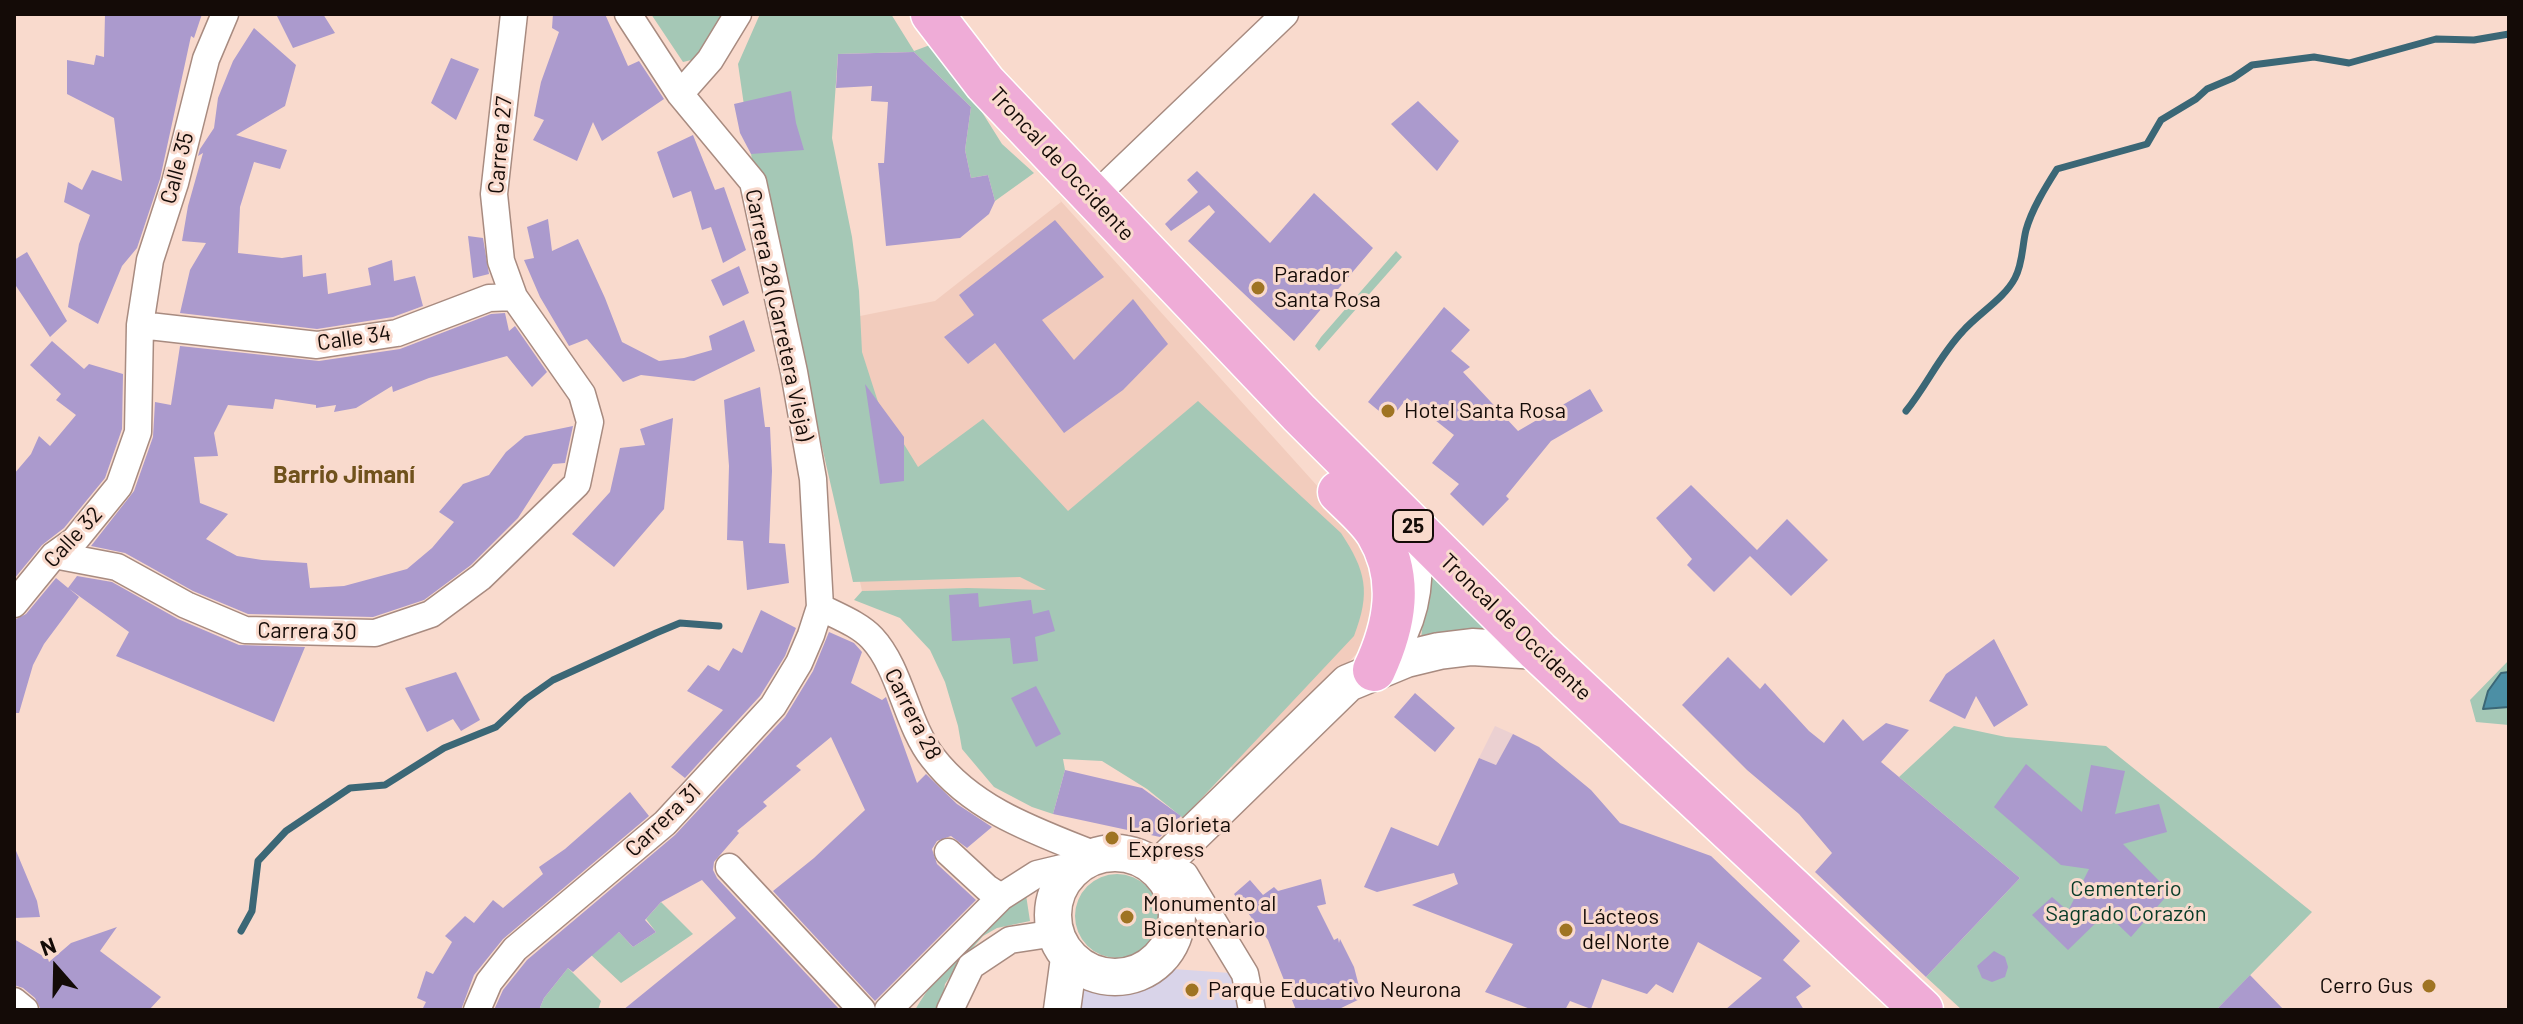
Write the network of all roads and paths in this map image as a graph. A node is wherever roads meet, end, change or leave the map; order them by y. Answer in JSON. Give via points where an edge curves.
{"nodes":[{"id":1,"x":225,"y":14,"type":"edge"},
{"id":2,"x":514,"y":14,"type":"edge"},
{"id":3,"x":628,"y":14,"type":"edge"},
{"id":4,"x":738,"y":14,"type":"edge"},
{"id":5,"x":932,"y":14,"type":"edge"},
{"id":6,"x":1285,"y":14,"type":"edge"},
{"id":7,"x":680,"y":94,"type":"junction"},
{"id":8,"x":1094,"y":197,"type":"junction"},
{"id":9,"x":514,"y":297,"type":"junction"},
{"id":10,"x":140,"y":325,"type":"junction"},
{"id":11,"x":1299,"y":413,"type":"junction"},
{"id":12,"x":587,"y":443,"type":"joint"},
{"id":13,"x":1407,"y":520,"type":"junction"},
{"id":14,"x":54,"y":555,"type":"junction"},
{"id":15,"x":14,"y":604,"type":"edge"},
{"id":16,"x":820,"y":607,"type":"junction"},
{"id":17,"x":1538,"y":651,"type":"junction"},
{"id":18,"x":1374,"y":670,"type":"junction"},
{"id":19,"x":948,"y":852,"type":"dead end"},
{"id":20,"x":1090,"y":859,"type":"junction"},
{"id":21,"x":729,"y":867,"type":"dead end"},
{"id":22,"x":1171,"y":878,"type":"junction"},
{"id":23,"x":1001,"y":897,"type":"junction"},
{"id":24,"x":1062,"y":945,"type":"junction"},
{"id":25,"x":14,"y":1001,"type":"edge"},
{"id":26,"x":25,"y":1010,"type":"edge"},
{"id":27,"x":477,"y":1010,"type":"edge"},
{"id":28,"x":862,"y":1010,"type":"edge"},
{"id":29,"x":888,"y":1010,"type":"edge"},
{"id":30,"x":950,"y":1010,"type":"edge"},
{"id":31,"x":1062,"y":1010,"type":"edge"},
{"id":32,"x":1252,"y":1010,"type":"edge"},
{"id":33,"x":1922,"y":1010,"type":"edge"}],
"edges":[{"from":1,"to":10,"type":"street","name":"Calle 35","via":[[206,59],[150,260]]},
{"from":2,"to":9,"type":"street","name":"Carrera 27","via":[[494,194],[501,261]]},
{"from":3,"to":7,"type":"street","name":"Carrera 28 (Carretera Vieja)"},
{"from":4,"to":7,"type":"street","via":[[710,60]]},
{"from":5,"to":8,"type":"main road","name":"Troncal de Occidente","number":"25","via":[[985,83]]},
{"from":6,"to":8,"type":"street"},
{"from":7,"to":16,"type":"street","name":"Carrera 28 (Carretera Vieja)","via":[[753,182],[813,479]]},
{"from":8,"to":11,"type":"main road","name":"Troncal de Occidente","number":"25"},
{"from":9,"to":10,"type":"street","name":"Calle 34","via":[[489,298],[397,333],[317,345]]},
{"from":9,"to":12,"type":"street","name":"Carrera 27","via":[[582,394],[590,422]]},
{"from":10,"to":14,"type":"street","name":"Calle 32","via":[[138,432],[119,486],[75,540]]},
{"from":11,"to":13,"type":"main road","name":"Troncal de Occidente","number":"25"},
{"from":11,"to":18,"type":"main road","via":[[1302,453],[1376,530],[1387,552],[1394,615]]},
{"from":12,"to":14,"type":"street","name":"Carrera 30","via":[[577,484],[481,577],[431,614],[375,633],[245,630],[117,567]]},
{"from":13,"to":17,"type":"main road","name":"Troncal de Occidente","number":"25"},
{"from":13,"to":18,"type":"main road","via":[[1414,552],[1413,594],[1394,644]]},
{"from":14,"to":15,"type":"street","name":"Calle 32"},
{"from":16,"to":20,"type":"street","name":"Carrera 28","via":[[872,639],[930,755],[954,782],[1017,824]]},
{"from":16,"to":27,"type":"street","name":"Carrera 31","via":[[799,663],[773,706],[665,823],[515,949],[489,982]]},
{"from":17,"to":18,"type":"main road","via":[[1472,647]]},
{"from":17,"to":33,"type":"main road","name":"Troncal de Occidente","number":"25"},
{"from":18,"to":22,"type":"main road","via":[[1361,698]]},
{"from":19,"to":23,"type":"street"},
{"from":20,"to":22,"type":"main road","via":[[1119,854],[1139,858]]},
{"from":20,"to":23,"type":"street","via":[[1037,874]]},
{"from":20,"to":24,"type":"main road","via":[[1059,888],[1053,910]]},
{"from":21,"to":28,"type":"street"},
{"from":22,"to":24,"type":"main road","via":[[1178,918],[1175,934],[1168,949],[1144,970],[1104,976],[1082,968]]},
{"from":22,"to":32,"type":"street","via":[[1245,974]]},
{"from":23,"to":29,"type":"street"},
{"from":24,"to":30,"type":"street","via":[[1010,940],[971,966]]},
{"from":24,"to":31,"type":"main road"},
{"from":25,"to":26,"type":"street"}]}
